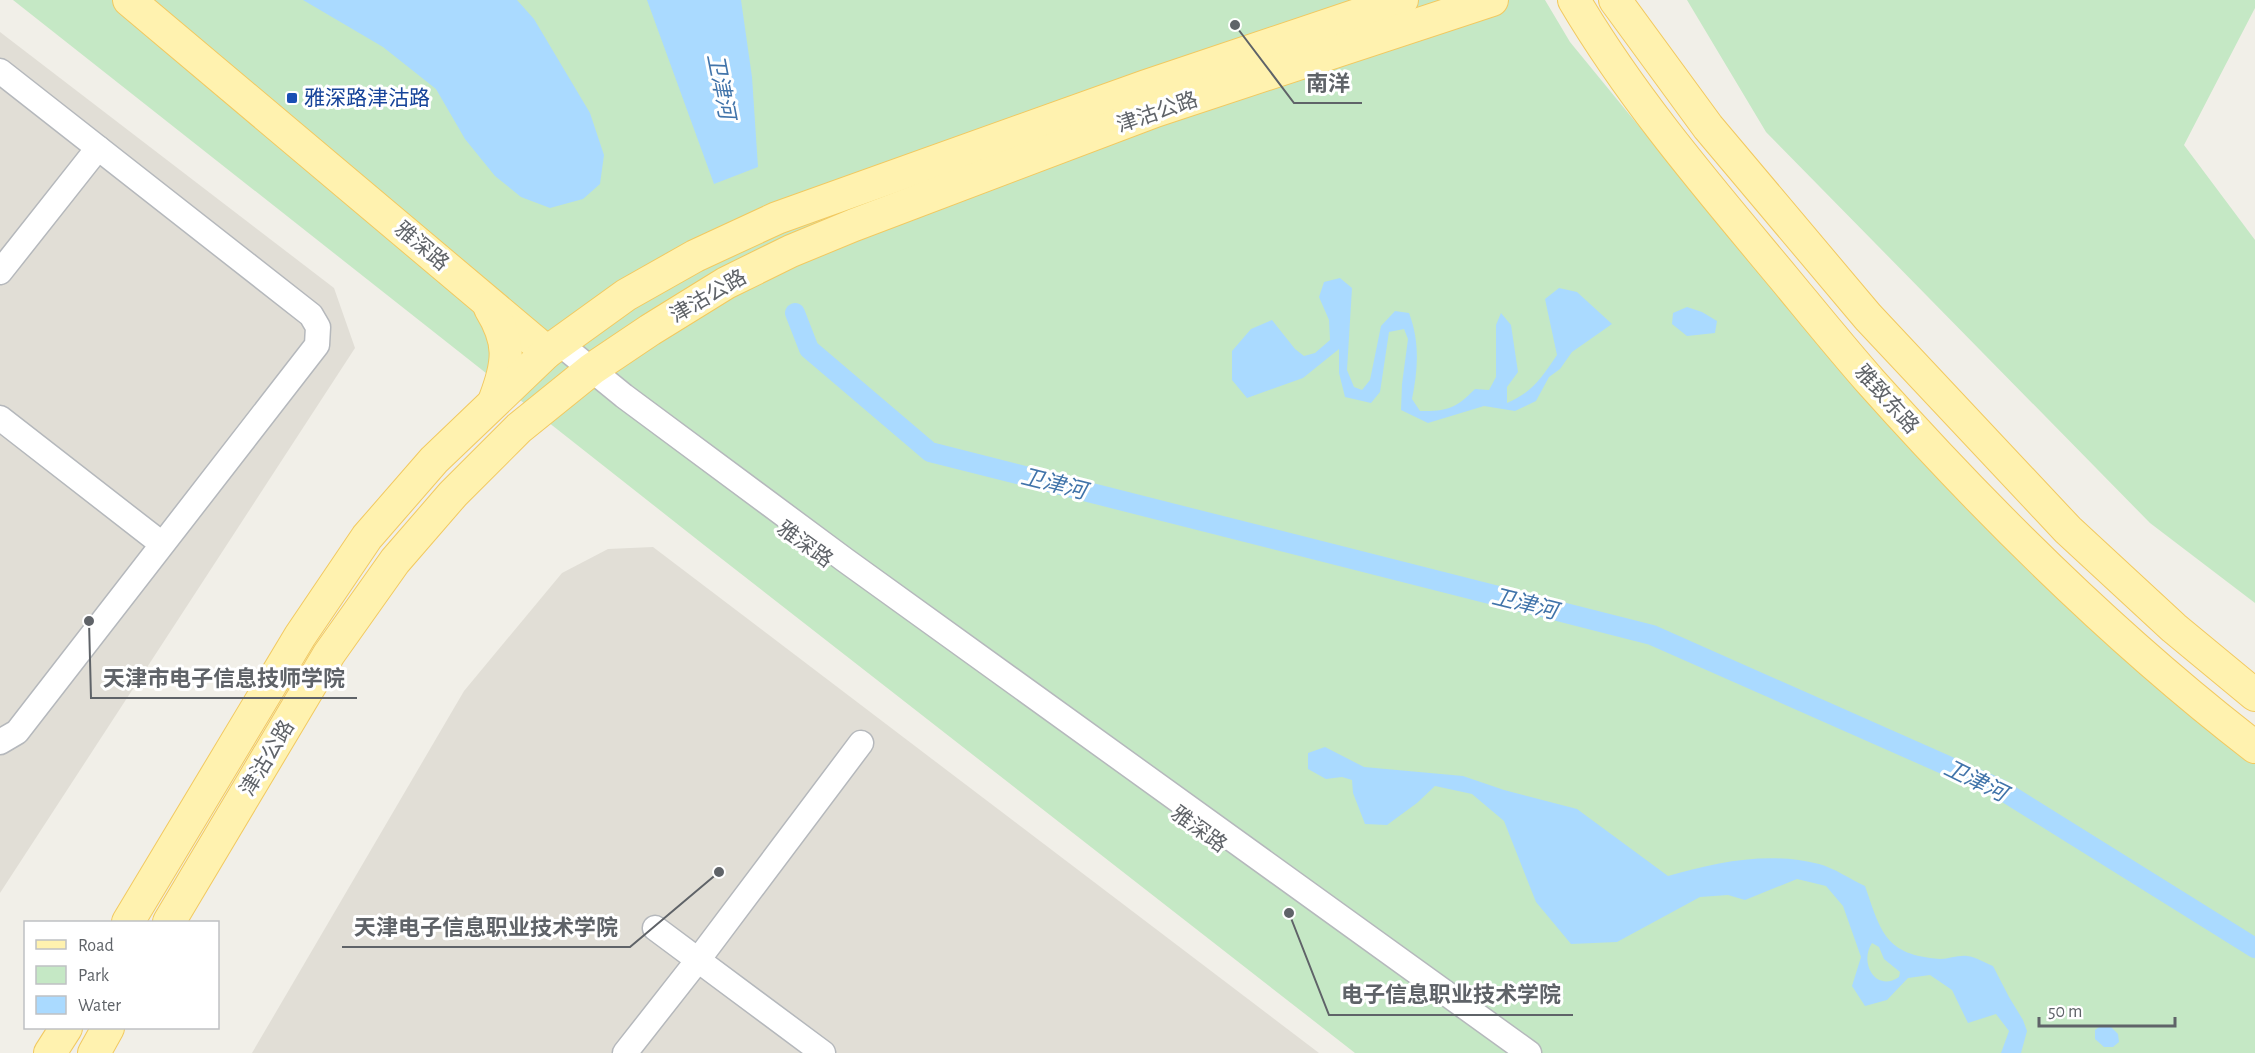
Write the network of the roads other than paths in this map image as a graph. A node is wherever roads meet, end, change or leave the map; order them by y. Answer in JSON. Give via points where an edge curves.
{"nodes":[{"id":1,"x":129,"y":0,"type":"edge"},
{"id":2,"x":152,"y":0,"type":"edge"},
{"id":3,"x":1402,"y":0,"type":"edge"},
{"id":4,"x":1492,"y":0,"type":"edge"},
{"id":5,"x":1574,"y":0,"type":"edge"},
{"id":6,"x":1615,"y":0,"type":"edge"},
{"id":7,"x":0,"y":71,"type":"edge"},
{"id":8,"x":98,"y":148,"type":"junction"},
{"id":9,"x":0,"y":272,"type":"edge"},
{"id":10,"x":496,"y":300,"type":"junction"},
{"id":11,"x":543,"y":348,"type":"junction"},
{"id":12,"x":586,"y":374,"type":"junction"},
{"id":13,"x":494,"y":401,"type":"junction"},
{"id":14,"x":0,"y":418,"type":"edge"},
{"id":15,"x":519,"y":428,"type":"junction"},
{"id":16,"x":162,"y":544,"type":"junction"},
{"id":17,"x":2255,"y":695,"type":"edge"},
{"id":18,"x":0,"y":742,"type":"edge"},
{"id":19,"x":861,"y":743,"type":"dead end"},
{"id":20,"x":2255,"y":747,"type":"edge"},
{"id":21,"x":129,"y":921,"type":"edge"},
{"id":22,"x":170,"y":921,"type":"edge"},
{"id":23,"x":655,"y":928,"type":"dead end"},
{"id":24,"x":698,"y":960,"type":"junction"},
{"id":25,"x":65,"y":1029,"type":"edge"},
{"id":26,"x":107,"y":1029,"type":"edge"},
{"id":27,"x":51,"y":1053,"type":"edge"},
{"id":28,"x":94,"y":1053,"type":"edge"},
{"id":29,"x":625,"y":1053,"type":"edge"},
{"id":30,"x":823,"y":1053,"type":"edge"},
{"id":31,"x":1508,"y":1053,"type":"edge"},
{"id":32,"x":1529,"y":1053,"type":"edge"}],
"edges":[{"from":1,"to":10,"type":"main road","name":"雅深路"},
{"from":2,"to":10,"type":"main road","name":"雅深路"},
{"from":3,"to":11,"type":"main road","name":"津沽公路","via":[[1146,86],[777,218],[695,256]]},
{"from":4,"to":12,"type":"main road","name":"津沽公路","via":[[1155,111],[791,251],[726,283]]},
{"from":5,"to":20,"type":"main road","name":"雅致东路","via":[[1645,108],[1870,381],[2097,614],[2196,702]]},
{"from":6,"to":17,"type":"main road","name":"雅致东路","via":[[1708,126],[1868,317],[2068,530],[2174,628]]},
{"from":7,"to":8,"type":"street"},
{"from":8,"to":9,"type":"street"},
{"from":8,"to":16,"type":"street","via":[[311,315],[318,327],[317,345]]},
{"from":10,"to":11,"type":"main road","name":"雅深路"},
{"from":10,"to":13,"type":"main road","via":[[507,361]]},
{"from":11,"to":12,"type":"street","name":"雅深路"},
{"from":11,"to":13,"type":"main road","name":"津沽公路"},
{"from":11,"to":15,"type":"main road","via":[[537,388]]},
{"from":12,"to":15,"type":"main road","name":"津沽公路"},
{"from":12,"to":31,"type":"street","name":"雅深路"},
{"from":12,"to":32,"type":"street","name":"雅深路","via":[[624,396]]},
{"from":13,"to":21,"type":"main road","name":"津沽公路","via":[[434,460],[367,537],[300,636]]},
{"from":14,"to":16,"type":"street"},
{"from":15,"to":22,"type":"main road","name":"津沽公路","via":[[453,494],[395,561],[329,654]]},
{"from":16,"to":18,"type":"street","via":[[17,732]]},
{"from":19,"to":24,"type":"street"},
{"from":23,"to":24,"type":"street"},
{"from":24,"to":29,"type":"street"},
{"from":24,"to":30,"type":"street"},
{"from":25,"to":27,"type":"main road"},
{"from":26,"to":28,"type":"main road"}]}
